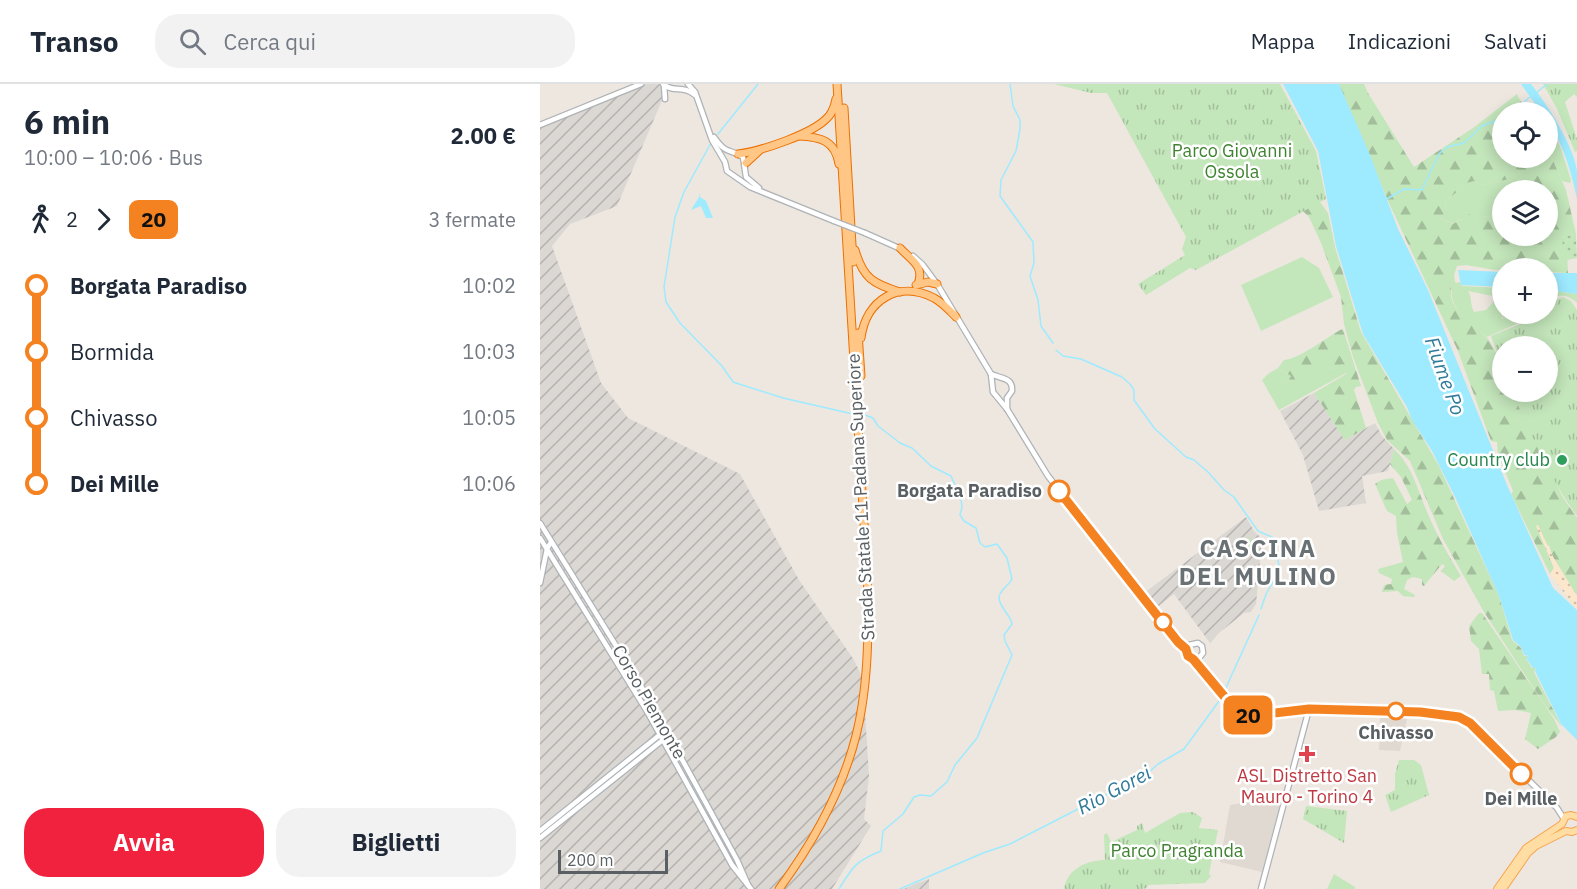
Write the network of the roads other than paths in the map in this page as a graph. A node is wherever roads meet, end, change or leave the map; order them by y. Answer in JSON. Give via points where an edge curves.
{"nodes":[{"id":1,"x":641,"y":84,"type":"edge"},
{"id":2,"x":839,"y":84,"type":"edge"},
{"id":3,"x":664,"y":85,"type":"edge"},
{"id":4,"x":684,"y":85,"type":"edge"},
{"id":5,"x":672,"y":89,"type":"junction"},
{"id":6,"x":696,"y":96,"type":"junction"},
{"id":7,"x":540,"y":125,"type":"edge"},
{"id":8,"x":711,"y":133,"type":"junction"},
{"id":9,"x":797,"y":135,"type":"junction"},
{"id":10,"x":762,"y":148,"type":"junction"},
{"id":11,"x":735,"y":154,"type":"junction"},
{"id":12,"x":725,"y":162,"type":"junction"},
{"id":13,"x":745,"y":166,"type":"junction"},
{"id":14,"x":733,"y":174,"type":"junction"},
{"id":15,"x":763,"y":192,"type":"junction"},
{"id":16,"x":844,"y":194,"type":"junction"},
{"id":17,"x":852,"y":236,"type":"junction"},
{"id":18,"x":900,"y":248,"type":"junction"},
{"id":19,"x":918,"y":284,"type":"junction"},
{"id":20,"x":937,"y":284,"type":"junction"},
{"id":21,"x":902,"y":292,"type":"junction"},
{"id":22,"x":956,"y":317,"type":"junction"},
{"id":23,"x":860,"y":356,"type":"junction"},
{"id":24,"x":991,"y":374,"type":"junction"},
{"id":25,"x":1000,"y":378,"type":"junction"},
{"id":26,"x":993,"y":385,"type":"junction"},
{"id":27,"x":1000,"y":398,"type":"junction"},
{"id":28,"x":1007,"y":398,"type":"junction"},
{"id":29,"x":1007,"y":409,"type":"junction"},
{"id":30,"x":540,"y":523,"type":"edge"},
{"id":31,"x":548,"y":536,"type":"junction"},
{"id":32,"x":541,"y":542,"type":"edge"},
{"id":33,"x":551,"y":542,"type":"junction"},
{"id":34,"x":547,"y":549,"type":"junction"},
{"id":35,"x":540,"y":583,"type":"edge"},
{"id":36,"x":1187,"y":647,"type":"junction"},
{"id":37,"x":619,"y":650,"type":"junction"},
{"id":38,"x":613,"y":654,"type":"junction"},
{"id":39,"x":1195,"y":659,"type":"junction"},
{"id":40,"x":632,"y":671,"type":"junction"},
{"id":41,"x":626,"y":675,"type":"junction"},
{"id":42,"x":1309,"y":709,"type":"junction"},
{"id":43,"x":666,"y":729,"type":"junction"},
{"id":44,"x":669,"y":735,"type":"junction"},
{"id":45,"x":662,"y":737,"type":"junction"},
{"id":46,"x":698,"y":789,"type":"junction"},
{"id":47,"x":593,"y":792,"type":"junction"},
{"id":48,"x":692,"y":793,"type":"junction"},
{"id":49,"x":1557,"y":808,"type":"junction"},
{"id":50,"x":1575,"y":815,"type":"edge"},
{"id":51,"x":1564,"y":824,"type":"junction"},
{"id":52,"x":1577,"y":830,"type":"edge"},
{"id":53,"x":540,"y":831,"type":"edge"},
{"id":54,"x":540,"y":838,"type":"edge"},
{"id":55,"x":1540,"y":841,"type":"junction"},
{"id":56,"x":750,"y":887,"type":"edge"},
{"id":57,"x":779,"y":889,"type":"edge"},
{"id":58,"x":784,"y":889,"type":"edge"},
{"id":59,"x":1261,"y":889,"type":"edge"},
{"id":60,"x":1497,"y":889,"type":"edge"},
{"id":61,"x":1503,"y":889,"type":"edge"}],
"edges":[{"from":1,"to":7,"type":"street"},
{"from":2,"to":9,"type":"highway","via":[[831,114],[820,125]]},
{"from":2,"to":16,"type":"highway","name":"Strada Statale 11 Padana Superiore"},
{"from":2,"to":17,"type":"highway","name":"Strada Statale 11 Padana Superiore"},
{"from":3,"to":5,"type":"street"},
{"from":3,"to":5,"type":"street","via":[[665,99]]},
{"from":4,"to":5,"type":"street"},
{"from":4,"to":6,"type":"street"},
{"from":4,"to":6,"type":"street"},
{"from":6,"to":8,"type":"street"},
{"from":8,"to":11,"type":"street","via":[[720,147]]},
{"from":8,"to":12,"type":"street"},
{"from":9,"to":10,"type":"highway"},
{"from":9,"to":16,"type":"highway","via":[[818,137],[832,145]]},
{"from":10,"to":11,"type":"highway"},
{"from":10,"to":13,"type":"highway"},
{"from":11,"to":12,"type":"street"},
{"from":11,"to":13,"type":"street","via":[[743,157]]},
{"from":12,"to":14,"type":"street","via":[[725,168]]},
{"from":13,"to":14,"type":"street","via":[[740,173]]},
{"from":13,"to":15,"type":"street","via":[[750,182]]},
{"from":14,"to":15,"type":"street"},
{"from":15,"to":18,"type":"street","bridge":true},
{"from":16,"to":57,"type":"highway","name":"Strada Statale 11 Padana Superiore","via":[[869,648],[862,708],[844,772],[813,837]]},
{"from":17,"to":21,"type":"highway","via":[[868,278]]},
{"from":17,"to":23,"type":"highway","name":"Strada Statale 11 Padana Superiore"},
{"from":18,"to":19,"type":"highway","via":[[919,267]]},
{"from":18,"to":20,"type":"street","via":[[923,265]]},
{"from":19,"to":20,"type":"highway"},
{"from":19,"to":21,"type":"highway"},
{"from":20,"to":22,"type":"street"},
{"from":21,"to":22,"type":"highway","via":[[934,298]]},
{"from":21,"to":23,"type":"highway","via":[[881,299],[867,315]]},
{"from":22,"to":24,"type":"street"},
{"from":23,"to":58,"type":"highway","name":"Strada Statale 11 Padana Superiore","via":[[873,613],[866,709],[835,805]]},
{"from":24,"to":25,"type":"street"},
{"from":24,"to":26,"type":"street"},
{"from":25,"to":26,"type":"street"},
{"from":25,"to":28,"type":"street","via":[[1012,385]]},
{"from":26,"to":27,"type":"street","via":[[993,392]]},
{"from":27,"to":28,"type":"street"},
{"from":27,"to":29,"type":"street"},
{"from":28,"to":29,"type":"street"},
{"from":29,"to":36,"type":"street","via":[[1052,481],[1176,639]]},
{"from":30,"to":31,"type":"street","name":"Corso Piemonte"},
{"from":31,"to":32,"type":"street"},
{"from":31,"to":33,"type":"street","name":"Corso Piemonte"},
{"from":32,"to":34,"type":"street","name":"Corso Piemonte"},
{"from":33,"to":34,"type":"street"},
{"from":33,"to":37,"type":"street","name":"Corso Piemonte"},
{"from":34,"to":35,"type":"street"},
{"from":34,"to":38,"type":"street","name":"Corso Piemonte"},
{"from":36,"to":39,"type":"street","via":[[1188,656]]},
{"from":36,"to":39,"type":"street","via":[[1195,642],[1202,646],[1203,653]]},
{"from":37,"to":38,"type":"street"},
{"from":37,"to":40,"type":"street","name":"Corso Piemonte"},
{"from":38,"to":41,"type":"street","name":"Corso Piemonte"},
{"from":39,"to":42,"type":"street","via":[[1226,700],[1248,714]]},
{"from":40,"to":41,"type":"street"},
{"from":40,"to":43,"type":"street","name":"Corso Piemonte"},
{"from":41,"to":45,"type":"street","name":"Corso Piemonte"},
{"from":42,"to":49,"type":"street","via":[[1417,712],[1464,719]]},
{"from":42,"to":59,"type":"street"},
{"from":43,"to":44,"type":"street","name":"Corso Piemonte"},
{"from":43,"to":45,"type":"street"},
{"from":44,"to":45,"type":"street"},
{"from":44,"to":46,"type":"street","name":"Corso Piemonte"},
{"from":45,"to":47,"type":"street"},
{"from":45,"to":48,"type":"street","name":"Corso Piemonte"},
{"from":46,"to":48,"type":"street"},
{"from":46,"to":56,"type":"street","name":"Corso Piemonte"},
{"from":47,"to":53,"type":"street"},
{"from":47,"to":54,"type":"street"},
{"from":48,"to":56,"type":"street","name":"Corso Piemonte","via":[[732,865]]},
{"from":49,"to":50,"type":"street"},
{"from":49,"to":51,"type":"street"},
{"from":50,"to":51,"type":"main road"},
{"from":51,"to":52,"type":"main road","via":[[1572,832]]},
{"from":51,"to":55,"type":"main road"},
{"from":55,"to":60,"type":"main road","via":[[1519,856]]},
{"from":55,"to":61,"type":"main road","via":[[1522,859]]}]}
